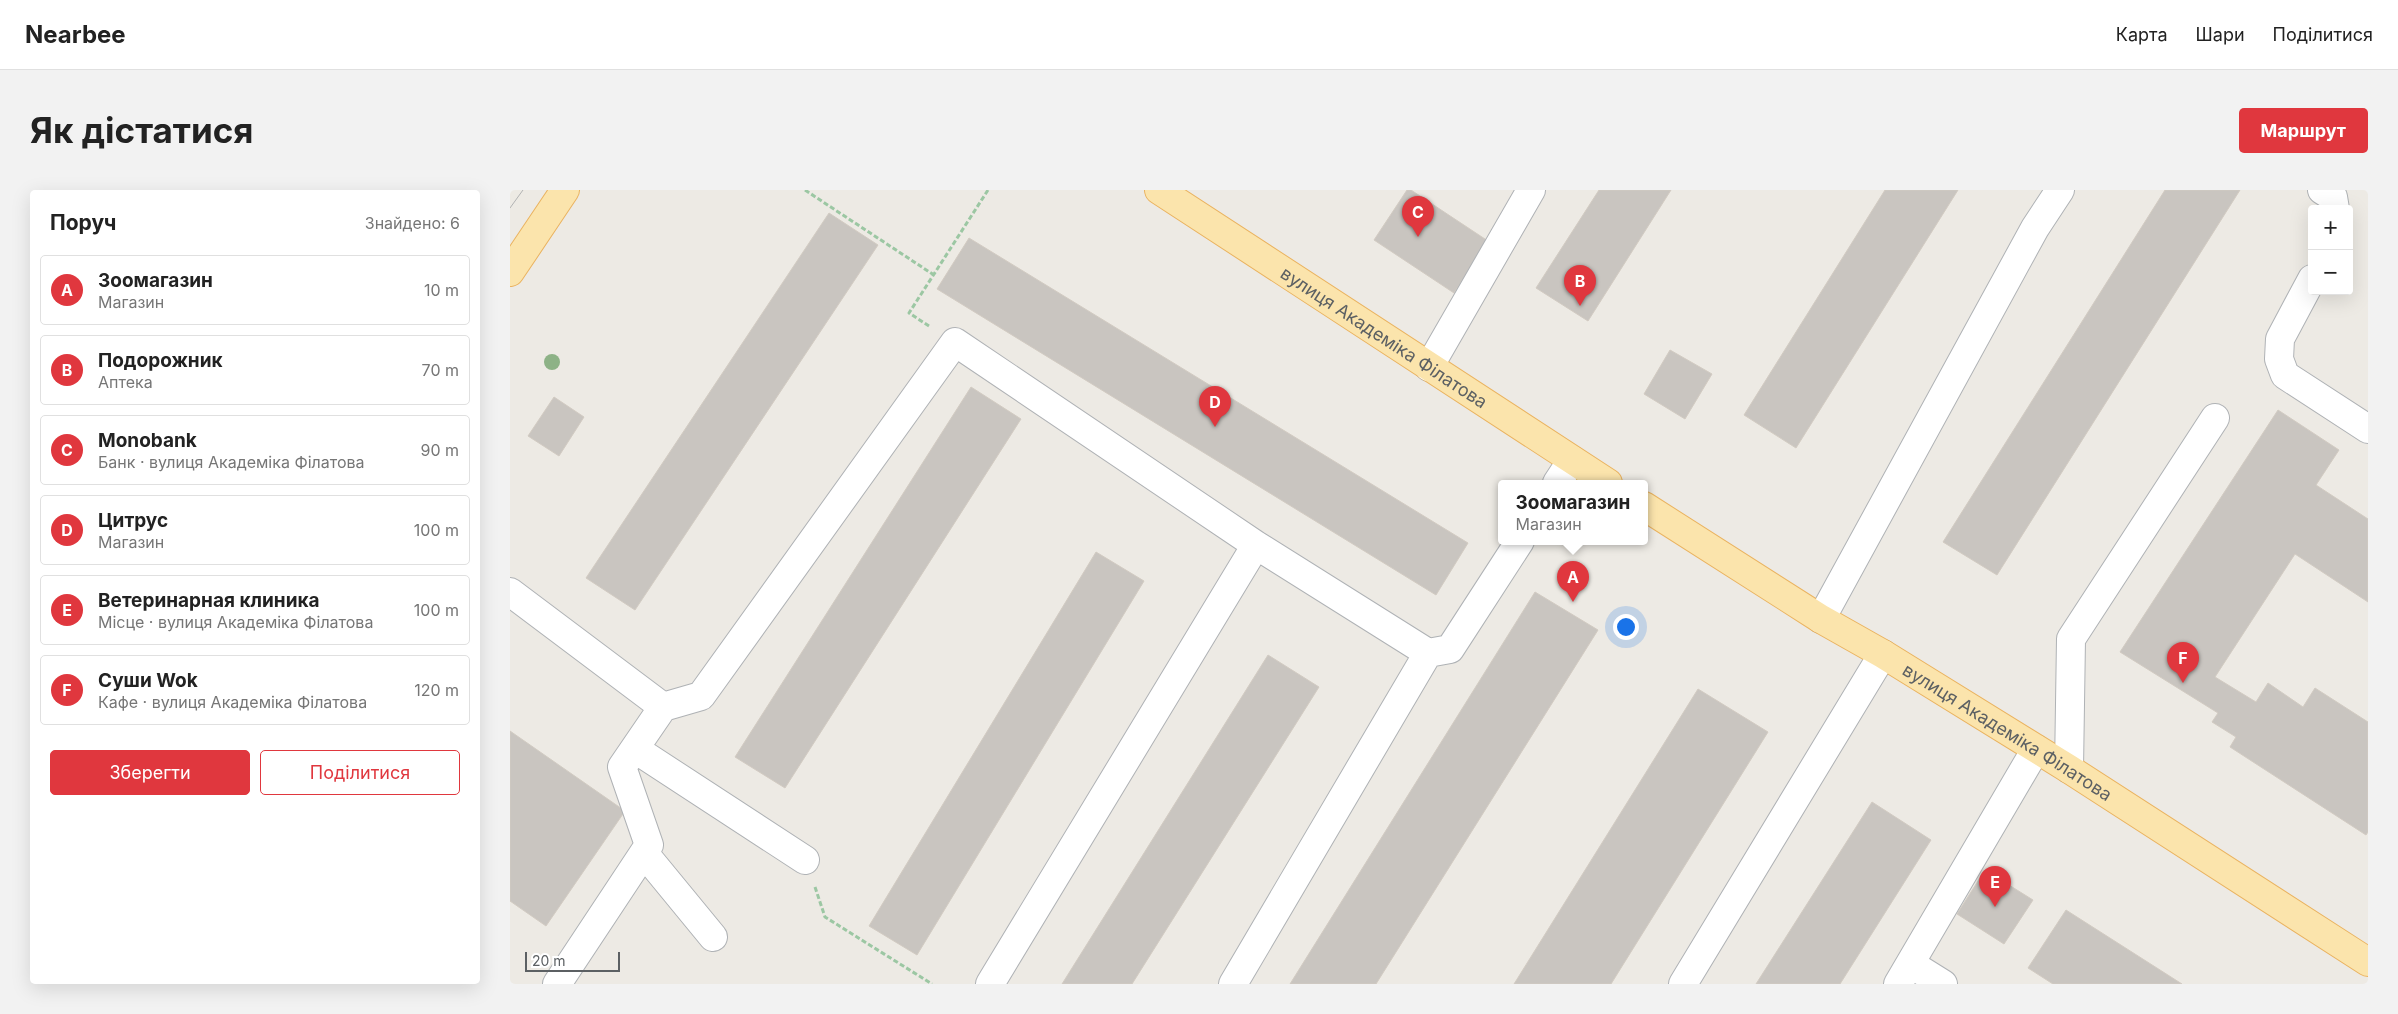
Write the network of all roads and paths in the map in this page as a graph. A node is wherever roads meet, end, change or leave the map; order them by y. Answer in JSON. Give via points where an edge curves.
{"nodes":[{"id":1,"x":565,"y":190,"type":"edge"},
{"id":2,"x":805,"y":190,"type":"edge"},
{"id":3,"x":988,"y":190,"type":"edge"},
{"id":4,"x":1159,"y":190,"type":"edge"},
{"id":5,"x":1531,"y":190,"type":"edge"},
{"id":6,"x":2060,"y":190,"type":"edge"},
{"id":7,"x":2322,"y":190,"type":"edge"},
{"id":8,"x":2333,"y":205,"type":"edge"},
{"id":9,"x":510,"y":272,"type":"edge"},
{"id":10,"x":934,"y":275,"type":"junction"},
{"id":11,"x":2308,"y":286,"type":"edge"},
{"id":12,"x":955,"y":342,"type":"junction"},
{"id":13,"x":1429,"y":368,"type":"junction"},
{"id":14,"x":2215,"y":418,"type":"dead end"},
{"id":15,"x":2368,"y":429,"type":"edge"},
{"id":16,"x":1572,"y":460,"type":"junction"},
{"id":17,"x":1559,"y":480,"type":"edge"},
{"id":18,"x":1603,"y":480,"type":"edge"},
{"id":19,"x":1648,"y":509,"type":"edge"},
{"id":20,"x":1256,"y":545,"type":"junction"},
{"id":21,"x":1517,"y":545,"type":"edge"},
{"id":22,"x":510,"y":592,"type":"edge"},
{"id":23,"x":1821,"y":618,"type":"junction"},
{"id":24,"x":1428,"y":653,"type":"junction"},
{"id":25,"x":1883,"y":654,"type":"junction"},
{"id":26,"x":663,"y":707,"type":"junction"},
{"id":27,"x":635,"y":749,"type":"junction"},
{"id":28,"x":2036,"y":749,"type":"junction"},
{"id":29,"x":2069,"y":769,"type":"junction"},
{"id":30,"x":644,"y":853,"type":"junction"},
{"id":31,"x":805,"y":860,"type":"joint"},
{"id":32,"x":713,"y":936,"type":"dead end"},
{"id":33,"x":2368,"y":962,"type":"edge"},
{"id":34,"x":1904,"y":974,"type":"edge"},
{"id":35,"x":557,"y":984,"type":"edge"},
{"id":36,"x":932,"y":984,"type":"edge"},
{"id":37,"x":990,"y":984,"type":"edge"},
{"id":38,"x":1233,"y":984,"type":"edge"},
{"id":39,"x":1683,"y":984,"type":"edge"},
{"id":40,"x":1943,"y":984,"type":"edge"}],
"edges":[{"from":1,"to":9,"type":"main road"},
{"from":2,"to":10,"type":"path"},
{"from":3,"to":10,"type":"path"},
{"from":4,"to":13,"type":"main road","name":"вулиця Академіка Філатова"},
{"from":5,"to":13,"type":"lane"},
{"from":6,"to":23,"type":"lane","via":[[2035,228]]},
{"from":7,"to":8,"type":"lane","via":[[2332,197]]},
{"from":10,"to":12,"type":"path","via":[[909,313]]},
{"from":11,"to":15,"type":"lane","via":[[2280,339],[2278,358],[2285,375]]},
{"from":12,"to":20,"type":"lane"},
{"from":12,"to":26,"type":"lane","via":[[700,696]]},
{"from":13,"to":16,"type":"main road","name":"вулиця Академіка Філатова"},
{"from":14,"to":29,"type":"lane","via":[[2072,639]]},
{"from":16,"to":17,"type":"lane"},
{"from":16,"to":18,"type":"main road","name":"вулиця Академіка Філатова"},
{"from":19,"to":23,"type":"main road","name":"вулиця Академіка Філатова"},
{"from":20,"to":24,"type":"lane"},
{"from":20,"to":37,"type":"lane"},
{"from":21,"to":24,"type":"lane","via":[[1450,649]]},
{"from":22,"to":26,"type":"lane"},
{"from":23,"to":25,"type":"main road","name":"вулиця Академіка Філатова"},
{"from":24,"to":38,"type":"lane"},
{"from":25,"to":28,"type":"main road","name":"вулиця Академіка Філатова"},
{"from":25,"to":39,"type":"lane"},
{"from":26,"to":27,"type":"lane"},
{"from":27,"to":30,"type":"lane","via":[[622,767],[650,845]]},
{"from":27,"to":31,"type":"lane"},
{"from":28,"to":29,"type":"main road","name":"вулиця Академіка Філатова"},
{"from":28,"to":34,"type":"lane"},
{"from":29,"to":33,"type":"main road","name":"вулиця Академіка Філатова"},
{"from":30,"to":32,"type":"lane"},
{"from":30,"to":35,"type":"lane"},
{"from":31,"to":36,"type":"path","via":[[825,917]]},
{"from":34,"to":40,"type":"lane"}]}
